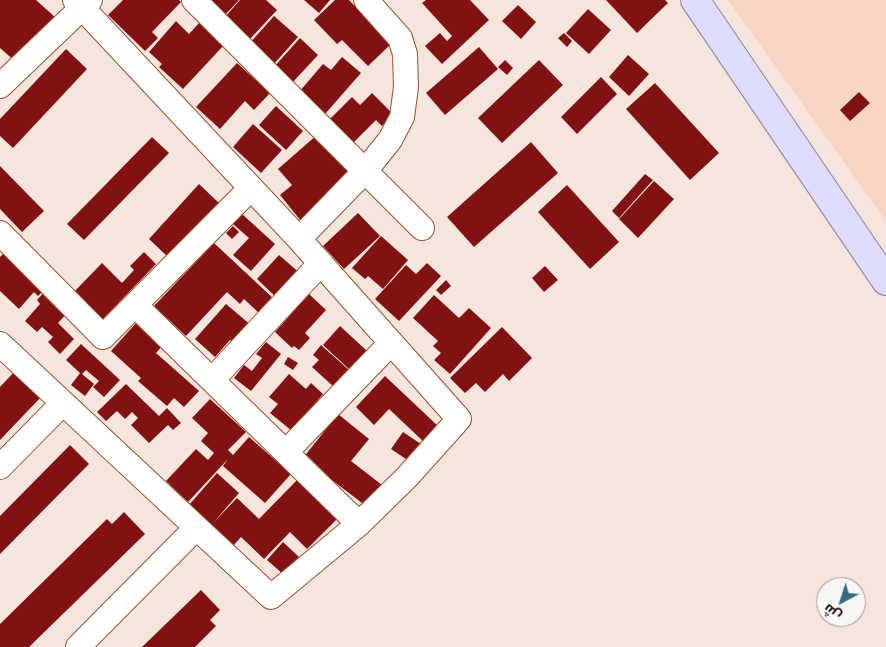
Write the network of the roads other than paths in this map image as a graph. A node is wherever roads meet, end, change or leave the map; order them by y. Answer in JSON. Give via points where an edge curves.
{"nodes":[{"id":1,"x":194,"y":0,"type":"edge"},
{"id":2,"x":366,"y":0,"type":"edge"},
{"id":3,"x":695,"y":0,"type":"edge"},
{"id":4,"x":82,"y":2,"type":"edge"},
{"id":5,"x":0,"y":86,"type":"edge"},
{"id":6,"x":365,"y":171,"type":"junction"},
{"id":7,"x":251,"y":188,"type":"junction"},
{"id":8,"x":422,"y":228,"type":"dead end"},
{"id":9,"x":0,"y":233,"type":"edge"},
{"id":10,"x":299,"y":239,"type":"junction"},
{"id":11,"x":321,"y":263,"type":"junction"},
{"id":12,"x":886,"y":281,"type":"edge"},
{"id":13,"x":135,"y":305,"type":"junction"},
{"id":14,"x":391,"y":343,"type":"junction"},
{"id":15,"x":0,"y":344,"type":"edge"},
{"id":16,"x":212,"y":380,"type":"junction"},
{"id":17,"x":63,"y":403,"type":"junction"},
{"id":18,"x":286,"y":452,"type":"junction"},
{"id":19,"x":0,"y":466,"type":"edge"},
{"id":20,"x":359,"y":524,"type":"junction"},
{"id":21,"x":196,"y":528,"type":"junction"},
{"id":22,"x":78,"y":647,"type":"edge"}],
"edges":[{"from":1,"to":6,"type":"street"},
{"from":2,"to":6,"type":"street","via":[[400,38],[406,54],[406,87],[402,117],[390,140]]},
{"from":3,"to":12,"type":"main road"},
{"from":4,"to":5,"type":"street"},
{"from":4,"to":7,"type":"street"},
{"from":6,"to":8,"type":"street"},
{"from":6,"to":10,"type":"street"},
{"from":7,"to":10,"type":"street"},
{"from":7,"to":13,"type":"street"},
{"from":9,"to":13,"type":"street","via":[[103,337]]},
{"from":10,"to":11,"type":"street"},
{"from":11,"to":14,"type":"street"},
{"from":11,"to":16,"type":"street"},
{"from":13,"to":16,"type":"street"},
{"from":14,"to":18,"type":"street"},
{"from":14,"to":20,"type":"street","via":[[459,419],[407,478]]},
{"from":15,"to":17,"type":"street"},
{"from":16,"to":18,"type":"street"},
{"from":17,"to":19,"type":"street"},
{"from":17,"to":21,"type":"street"},
{"from":18,"to":20,"type":"street"},
{"from":20,"to":21,"type":"street","via":[[271,597]]},
{"from":21,"to":22,"type":"street"}]}
